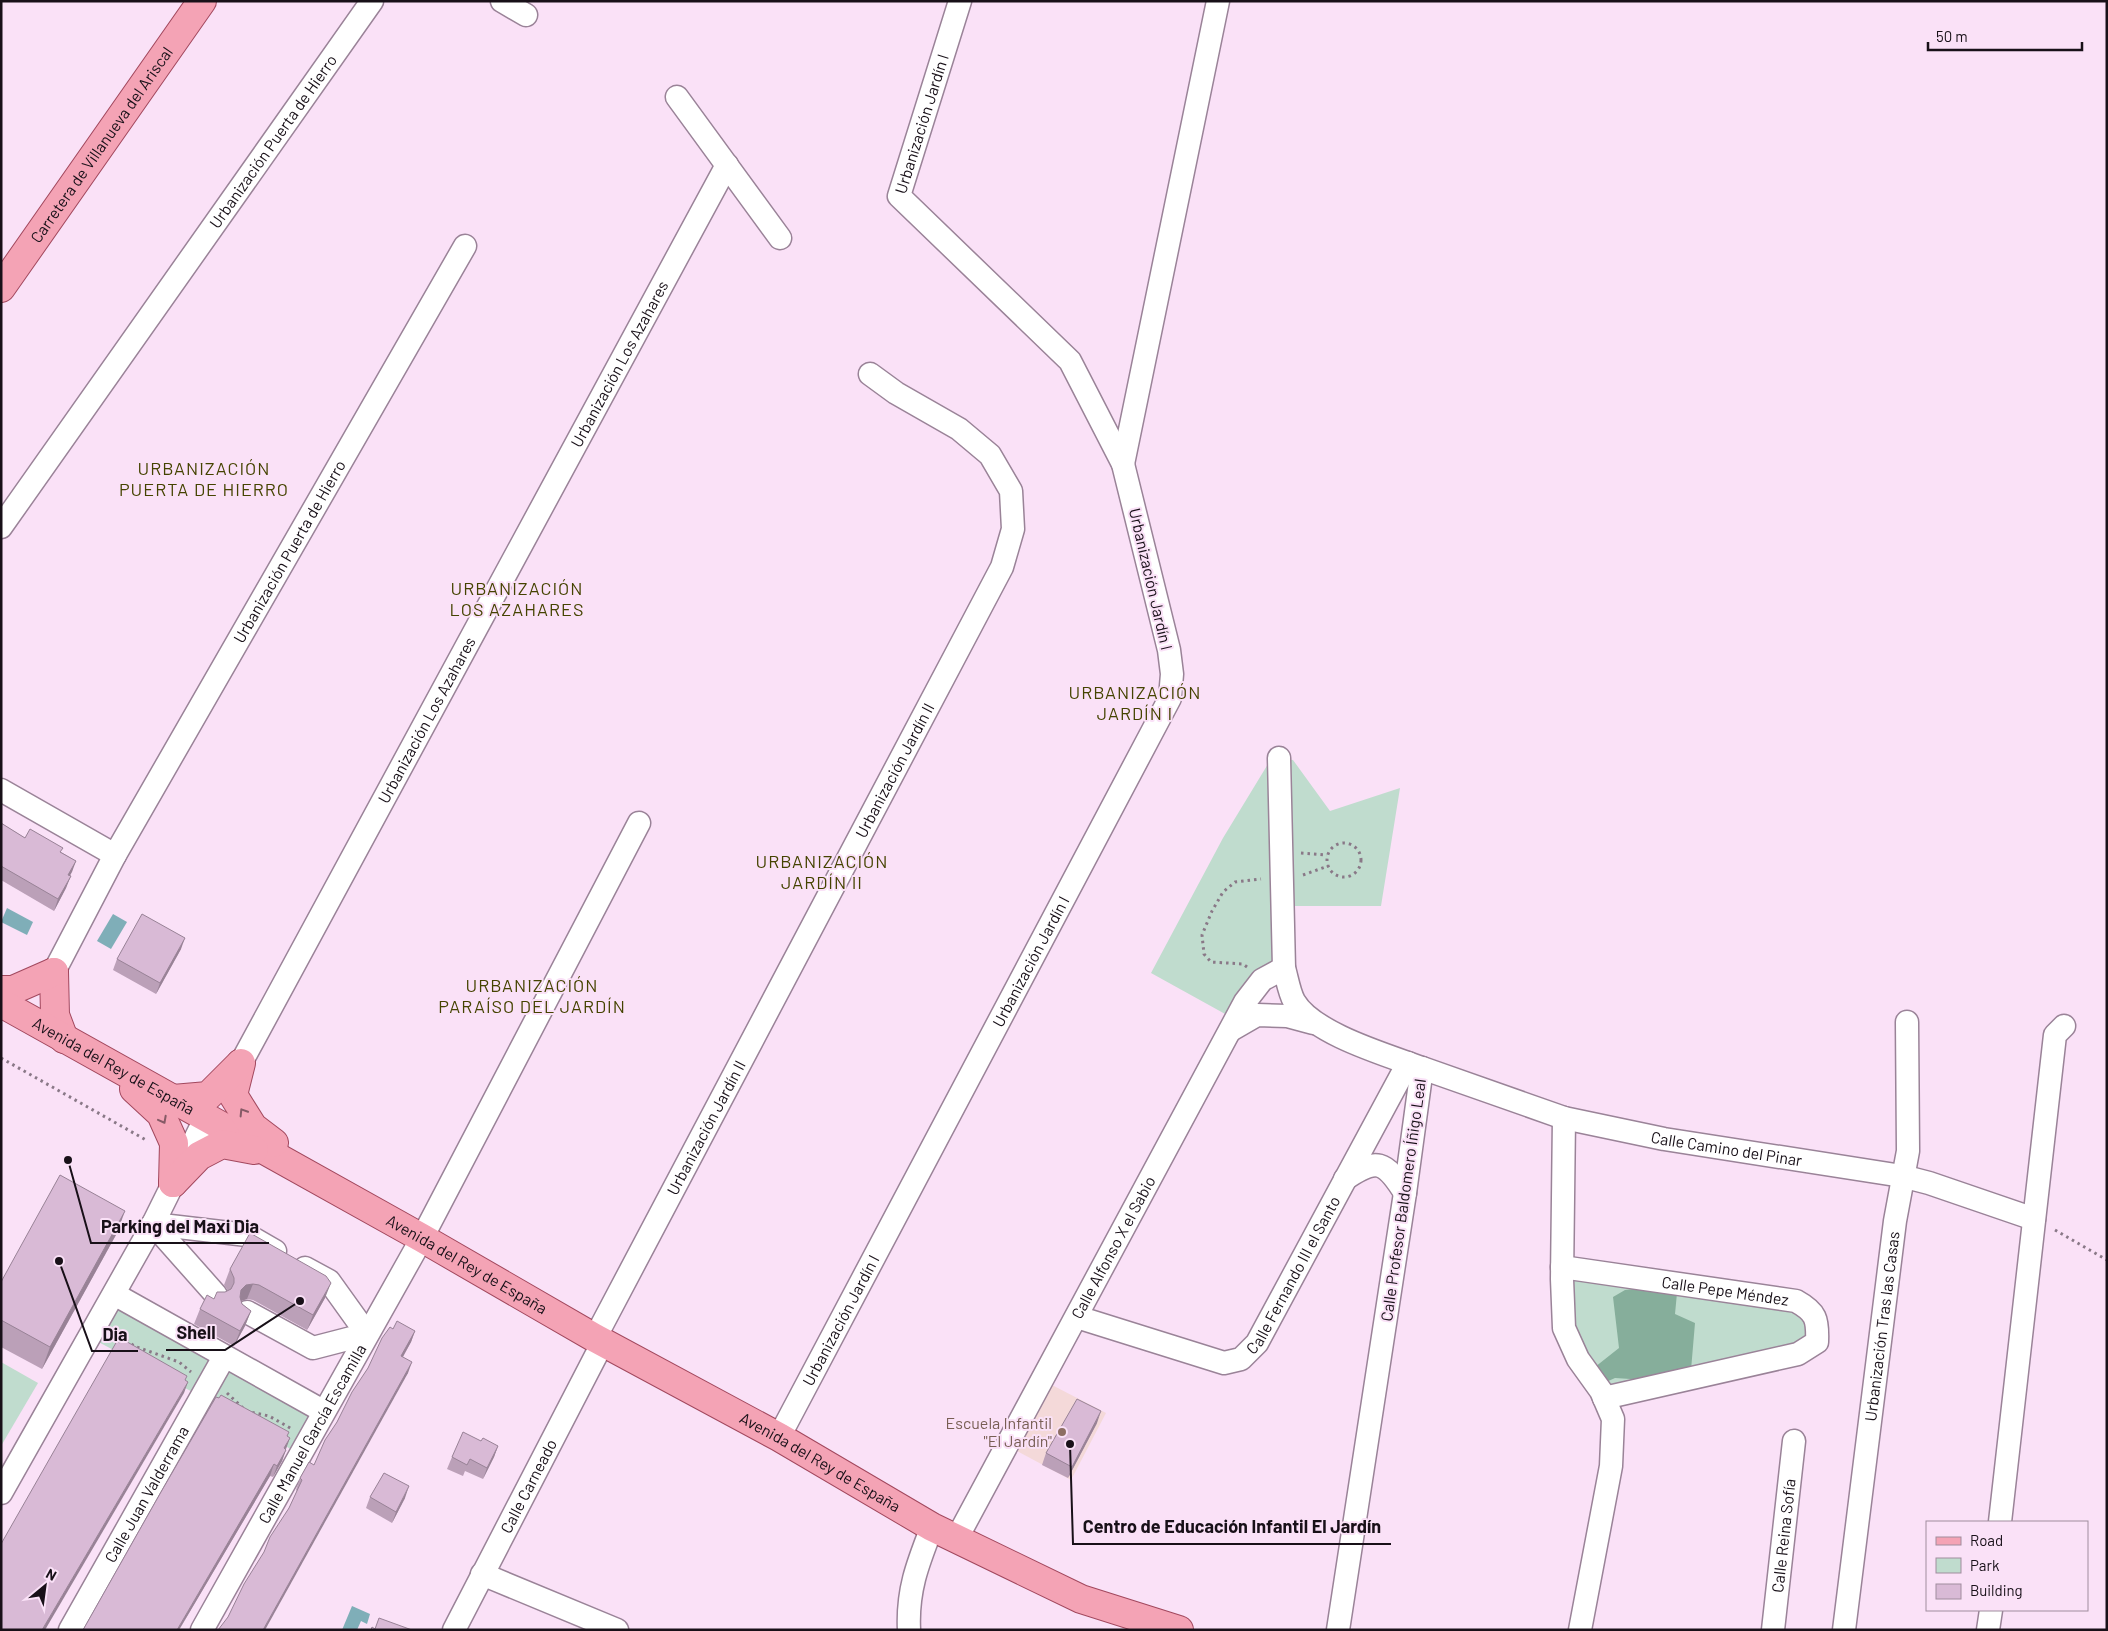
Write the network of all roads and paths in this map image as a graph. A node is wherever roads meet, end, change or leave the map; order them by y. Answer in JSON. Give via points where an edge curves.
{"nodes":[{"id":1,"x":202,"y":1,"type":"edge"},
{"id":2,"x":372,"y":1,"type":"edge"},
{"id":3,"x":502,"y":1,"type":"edge"},
{"id":4,"x":960,"y":1,"type":"edge"},
{"id":5,"x":1218,"y":1,"type":"edge"},
{"id":6,"x":526,"y":14,"type":"dead end"},
{"id":7,"x":677,"y":97,"type":"dead end"},
{"id":8,"x":727,"y":165,"type":"junction"},
{"id":9,"x":780,"y":238,"type":"dead end"},
{"id":10,"x":465,"y":246,"type":"dead end"},
{"id":11,"x":1,"y":288,"type":"edge"},
{"id":12,"x":870,"y":374,"type":"dead end"},
{"id":13,"x":1124,"y":464,"type":"junction"},
{"id":14,"x":1,"y":527,"type":"edge"},
{"id":15,"x":1279,"y":758,"type":"dead end"},
{"id":16,"x":1,"y":790,"type":"edge"},
{"id":17,"x":639,"y":823,"type":"dead end"},
{"id":18,"x":115,"y":855,"type":"junction"},
{"id":19,"x":1327,"y":861,"type":"joint"},
{"id":20,"x":1281,"y":876,"type":"junction"},
{"id":21,"x":1284,"y":968,"type":"junction"},
{"id":22,"x":54,"y":972,"type":"junction"},
{"id":23,"x":1262,"y":980,"type":"junction"},
{"id":24,"x":5,"y":1001,"type":"edge"},
{"id":25,"x":1907,"y":1022,"type":"dead end"},
{"id":26,"x":1313,"y":1023,"type":"junction"},
{"id":27,"x":2064,"y":1026,"type":"dead end"},
{"id":28,"x":1231,"y":1030,"type":"junction"},
{"id":29,"x":69,"y":1041,"type":"junction"},
{"id":30,"x":1,"y":1058,"type":"edge"},
{"id":31,"x":241,"y":1063,"type":"junction"},
{"id":32,"x":1415,"y":1066,"type":"junction"},
{"id":33,"x":174,"y":1099,"type":"junction"},
{"id":34,"x":206,"y":1117,"type":"junction"},
{"id":35,"x":1564,"y":1118,"type":"junction"},
{"id":36,"x":148,"y":1141,"type":"dead end"},
{"id":37,"x":269,"y":1153,"type":"junction"},
{"id":38,"x":1902,"y":1176,"type":"junction"},
{"id":39,"x":163,"y":1178,"type":"junction"},
{"id":40,"x":1345,"y":1180,"type":"junction"},
{"id":41,"x":333,"y":1188,"type":"junction"},
{"id":42,"x":1405,"y":1193,"type":"junction"},
{"id":43,"x":2034,"y":1219,"type":"junction"},
{"id":44,"x":153,"y":1224,"type":"junction"},
{"id":45,"x":422,"y":1238,"type":"junction"},
{"id":46,"x":2107,"y":1260,"type":"edge"},
{"id":47,"x":1562,"y":1267,"type":"junction"},
{"id":48,"x":114,"y":1294,"type":"junction"},
{"id":49,"x":216,"y":1294,"type":"edge"},
{"id":50,"x":247,"y":1312,"type":"edge"},
{"id":51,"x":1077,"y":1317,"type":"junction"},
{"id":52,"x":367,"y":1334,"type":"junction"},
{"id":53,"x":599,"y":1340,"type":"junction"},
{"id":54,"x":224,"y":1357,"type":"junction"},
{"id":55,"x":1604,"y":1398,"type":"junction"},
{"id":56,"x":323,"y":1411,"type":"junction"},
{"id":57,"x":778,"y":1437,"type":"junction"},
{"id":58,"x":1794,"y":1441,"type":"dead end"},
{"id":59,"x":1,"y":1492,"type":"edge"},
{"id":60,"x":2000,"y":1521,"type":"edge"},
{"id":61,"x":932,"y":1527,"type":"junction"},
{"id":62,"x":958,"y":1538,"type":"junction"},
{"id":63,"x":482,"y":1574,"type":"junction"},
{"id":64,"x":1990,"y":1611,"type":"edge"},
{"id":65,"x":70,"y":1630,"type":"edge"},
{"id":66,"x":202,"y":1630,"type":"edge"},
{"id":67,"x":454,"y":1630,"type":"edge"},
{"id":68,"x":617,"y":1630,"type":"edge"},
{"id":69,"x":909,"y":1630,"type":"edge"},
{"id":70,"x":1179,"y":1630,"type":"edge"},
{"id":71,"x":1338,"y":1630,"type":"edge"},
{"id":72,"x":1580,"y":1630,"type":"edge"},
{"id":73,"x":1773,"y":1630,"type":"edge"},
{"id":74,"x":1844,"y":1630,"type":"edge"},
{"id":75,"x":1988,"y":1630,"type":"edge"}],
"edges":[{"from":1,"to":11,"type":"main road","name":"Carretera de Villanueva del Ariscal"},
{"from":2,"to":14,"type":"street","name":"Urbanización Puerta de Hierro"},
{"from":3,"to":6,"type":"street"},
{"from":4,"to":13,"type":"street","name":"Urbanización Jardín I","via":[[899,196],[1070,361]]},
{"from":5,"to":13,"type":"street","name":"Urbanización Jardín I"},
{"from":7,"to":8,"type":"street"},
{"from":8,"to":9,"type":"street"},
{"from":8,"to":31,"type":"street","name":"Urbanización Los Azahares"},
{"from":10,"to":18,"type":"street","name":"Urbanización Puerta de Hierro"},
{"from":12,"to":53,"type":"street","name":"Urbanización Jardín II","via":[[959,430],[990,455],[1011,491],[1013,529],[1002,567]]},
{"from":13,"to":57,"type":"street","name":"Urbanización Jardín I","via":[[1169,650],[1170,698]]},
{"from":15,"to":20,"type":"street","name":"Calle Profesor Baldomero Íñigo Leal"},
{"from":16,"to":18,"type":"street"},
{"from":17,"to":45,"type":"street"},
{"from":18,"to":22,"type":"street","name":"Urbanización Puerta de Hierro"},
{"from":19,"to":19,"type":"path","via":[[1329,850],[1344,842],[1359,850],[1362,862],[1357,872],[1346,878],[1335,875]]},
{"from":20,"to":21,"type":"street","name":"Calle Profesor Baldomero Íñigo Leal"},
{"from":20,"to":23,"type":"path","via":[[1235,882],[1219,898],[1202,936],[1204,954],[1211,962],[1243,964]]},
{"from":21,"to":23,"type":"street","name":"Calle Alfonso X el Sabio"},
{"from":21,"to":26,"type":"street","name":"Calle Profesor Baldomero Íñigo Leal","via":[[1294,1001]]},
{"from":22,"to":24,"type":"main road","via":[[34,1004]]},
{"from":22,"to":29,"type":"main road","via":[[55,1015]]},
{"from":23,"to":28,"type":"street","name":"Calle Alfonso X el Sabio","via":[[1245,1002]]},
{"from":24,"to":29,"type":"main road","name":"Avenida del Rey de España"},
{"from":25,"to":38,"type":"street","name":"Urbanización Tras las Casas","via":[[1908,1150]]},
{"from":26,"to":28,"type":"street","via":[[1287,1016],[1257,1016]]},
{"from":26,"to":32,"type":"street","name":"Calle Profesor Baldomero Íñigo Leal"},
{"from":27,"to":43,"type":"street","via":[[2055,1035]]},
{"from":28,"to":51,"type":"street","name":"Calle Alfonso X el Sabio"},
{"from":29,"to":33,"type":"main road","name":"Avenida del Rey de España"},
{"from":29,"to":39,"type":"main road","one_way":true,"via":[[126,1082],[161,1114],[174,1143],[174,1152]]},
{"from":30,"to":36,"type":"path"},
{"from":31,"to":33,"type":"main road","via":[[208,1096]]},
{"from":41,"to":31,"type":"main road","one_way":true,"via":[[253,1127],[233,1095]]},
{"from":32,"to":35,"type":"street","name":"Calle Camino del Pinar"},
{"from":32,"to":40,"type":"street","name":"Calle Fernando III el Santo"},
{"from":32,"to":42,"type":"street","name":"Calle Profesor Baldomero Íñigo Leal"},
{"from":33,"to":34,"type":"main road","name":"Avenida del Rey de España"},
{"from":34,"to":37,"type":"main road","name":"Avenida del Rey de España"},
{"from":34,"to":39,"type":"street"},
{"from":35,"to":38,"type":"street","name":"Calle Camino del Pinar","via":[[1664,1139]]},
{"from":35,"to":47,"type":"street"},
{"from":37,"to":39,"type":"main road","via":[[222,1144]]},
{"from":37,"to":41,"type":"main road","name":"Avenida del Rey de España"},
{"from":38,"to":43,"type":"street","name":"Calle Camino del Pinar"},
{"from":38,"to":74,"type":"street","name":"Urbanización Tras las Casas"},
{"from":39,"to":44,"type":"street"},
{"from":40,"to":42,"type":"street","via":[[1364,1166],[1381,1166],[1393,1173]]},
{"from":40,"to":51,"type":"street","name":"Calle Fernando III el Santo","via":[[1257,1343],[1241,1359],[1224,1363]]},
{"from":41,"to":45,"type":"main road","name":"Avenida del Rey de España"},
{"from":42,"to":71,"type":"street","name":"Calle Profesor Baldomero Íñigo Leal"},
{"from":43,"to":46,"type":"path"},
{"from":43,"to":60,"type":"street"},
{"from":44,"to":48,"type":"street"},
{"from":44,"to":49,"type":"street"},
{"from":44,"to":52,"type":"street","via":[[246,1235],[329,1281]]},
{"from":45,"to":52,"type":"street","name":"Calle Manuel García Escamilla"},
{"from":45,"to":53,"type":"main road","name":"Avenida del Rey de España"},
{"from":47,"to":55,"type":"street","via":[[1564,1328],[1578,1359]]},
{"from":47,"to":55,"type":"street","name":"Calle Pepe Méndez","via":[[1796,1301],[1811,1308],[1818,1324],[1817,1342],[1798,1354]]},
{"from":48,"to":54,"type":"street"},
{"from":48,"to":59,"type":"street"},
{"from":50,"to":52,"type":"street","via":[[313,1348]]},
{"from":51,"to":62,"type":"street","name":"Calle Alfonso X el Sabio"},
{"from":52,"to":56,"type":"street","name":"Calle Manuel García Escamilla"},
{"from":53,"to":57,"type":"main road","name":"Avenida del Rey de España"},
{"from":53,"to":63,"type":"street","name":"Calle Carneado"},
{"from":54,"to":56,"type":"street"},
{"from":54,"to":65,"type":"street","name":"Calle Juan Valderrama"},
{"from":55,"to":72,"type":"street","via":[[1613,1419],[1611,1466]]},
{"from":56,"to":66,"type":"street","name":"Calle Manuel García Escamilla"},
{"from":57,"to":61,"type":"main road","name":"Avenida del Rey de España"},
{"from":58,"to":73,"type":"street","name":"Calle Reina Sofía"},
{"from":61,"to":62,"type":"main road","name":"Avenida del Rey de España"},
{"from":61,"to":69,"type":"street","via":[[914,1574]]},
{"from":62,"to":70,"type":"main road","name":"Avenida del Rey de España","via":[[1081,1599]]},
{"from":63,"to":67,"type":"street","name":"Calle Carneado"},
{"from":63,"to":68,"type":"street"},
{"from":64,"to":75,"type":"street"}]}
